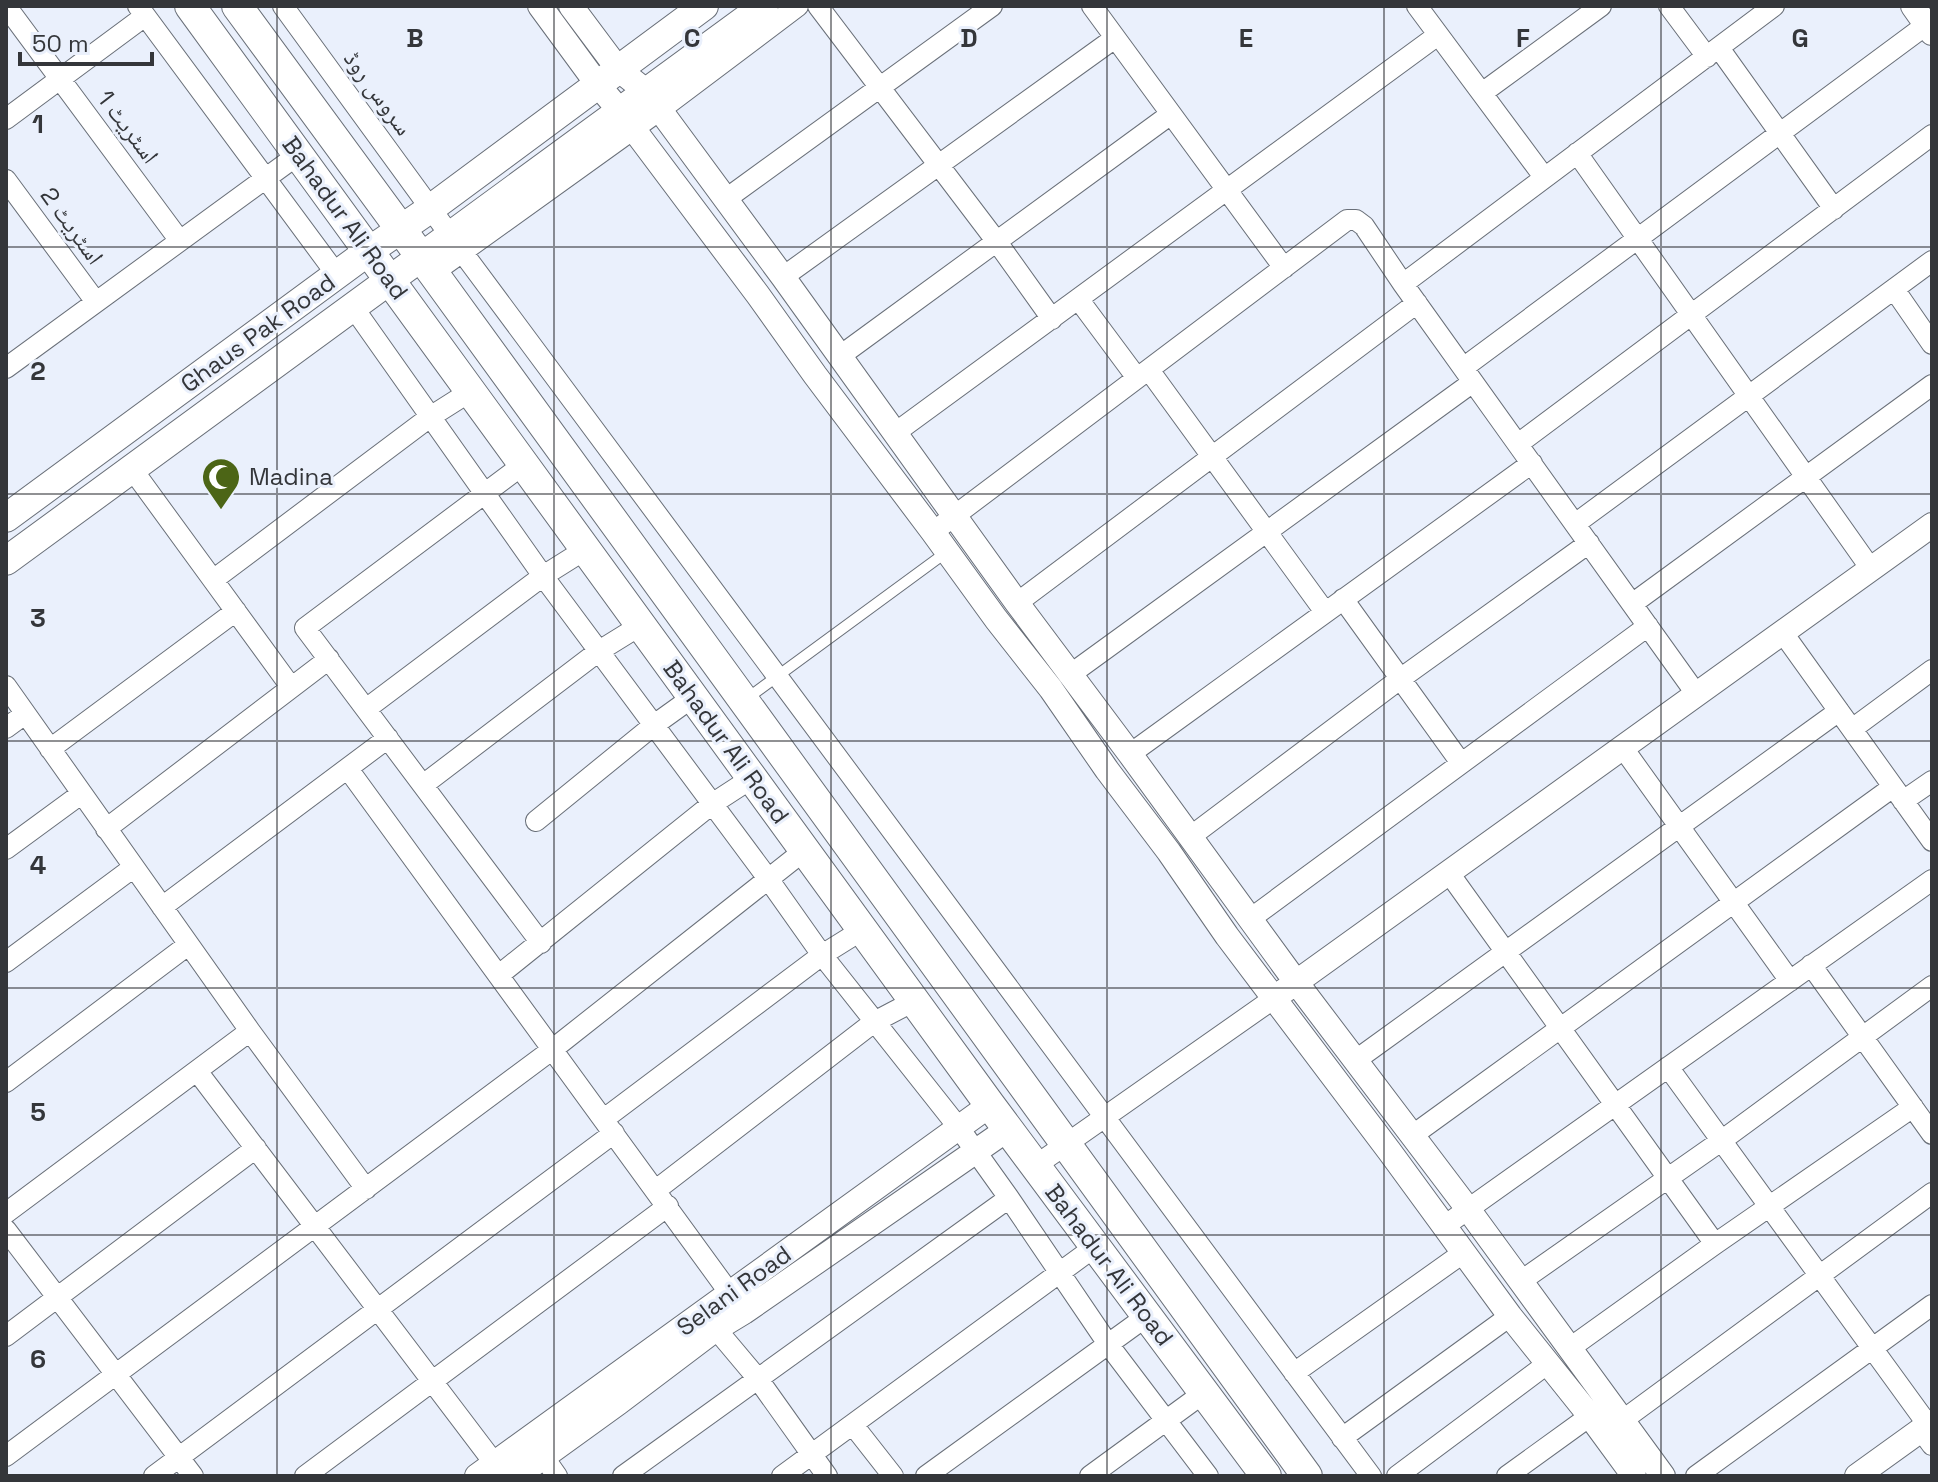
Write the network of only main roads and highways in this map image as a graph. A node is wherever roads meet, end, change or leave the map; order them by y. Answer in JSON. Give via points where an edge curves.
{"nodes":[{"id":1,"x":190,"y":6,"type":"edge"},
{"id":2,"x":237,"y":6,"type":"edge"},
{"id":3,"x":704,"y":6,"type":"edge"},
{"id":4,"x":764,"y":6,"type":"edge"},
{"id":5,"x":400,"y":230,"type":"junction"},
{"id":6,"x":369,"y":251,"type":"junction"},
{"id":7,"x":427,"y":265,"type":"junction"},
{"id":8,"x":390,"y":280,"type":"junction"},
{"id":9,"x":10,"y":506,"type":"edge"},
{"id":10,"x":6,"y":561,"type":"edge"},
{"id":11,"x":1262,"y":1474,"type":"edge"},
{"id":12,"x":1307,"y":1476,"type":"edge"}],
"edges":[{"from":1,"to":6,"type":"main road","name":"Bahadur Ali Road"},
{"from":2,"to":5,"type":"main road","name":"Bahadur Ali Road"},
{"from":3,"to":5,"type":"main road","name":"Ghaus Pak Road"},
{"from":4,"to":7,"type":"main road","via":[[654,101]]},
{"from":5,"to":6,"type":"main road","name":"Ghaus Pak Road"},
{"from":5,"to":7,"type":"main road","name":"Bahadur Ali Road"},
{"from":6,"to":8,"type":"main road","name":"Bahadur Ali Road"},
{"from":6,"to":9,"type":"main road","name":"Ghaus Pak Road"},
{"from":7,"to":8,"type":"main road"},
{"from":7,"to":12,"type":"main road","name":"Bahadur Ali Road"},
{"from":8,"to":10,"type":"main road"},
{"from":8,"to":11,"type":"main road","name":"Bahadur Ali Road"}]}
